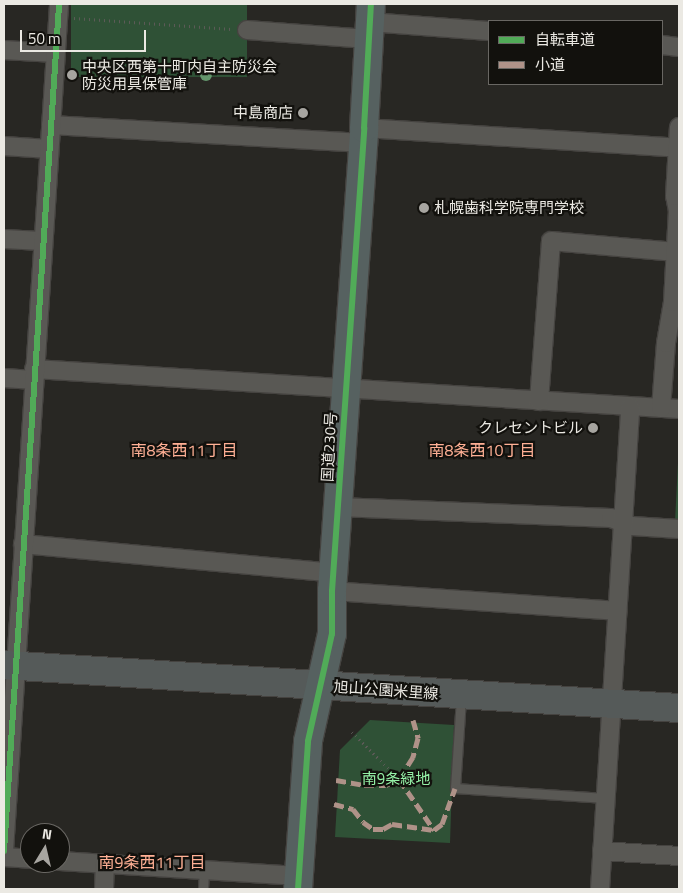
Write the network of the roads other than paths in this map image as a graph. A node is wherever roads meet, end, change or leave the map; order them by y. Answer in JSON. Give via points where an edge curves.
{"nodes":[{"id":1,"x":64,"y":11,"type":"edge"},
{"id":2,"x":369,"y":21,"type":"edge"},
{"id":3,"x":247,"y":30,"type":"road end"},
{"id":4,"x":488,"y":31,"type":"edge"},
{"id":5,"x":663,"y":45,"type":"edge"},
{"id":6,"x":679,"y":46,"type":"edge"},
{"id":7,"x":4,"y":50,"type":"edge"},
{"id":8,"x":55,"y":53,"type":"junction"},
{"id":9,"x":51,"y":125,"type":"junction"},
{"id":10,"x":679,"y":127,"type":"edge"},
{"id":11,"x":364,"y":136,"type":"junction"},
{"id":12,"x":4,"y":146,"type":"edge"},
{"id":13,"x":678,"y":148,"type":"junction"},
{"id":14,"x":48,"y":149,"type":"junction"},
{"id":15,"x":678,"y":203,"type":"edge"},
{"id":16,"x":4,"y":239,"type":"edge"},
{"id":17,"x":42,"y":242,"type":"junction"},
{"id":18,"x":676,"y":252,"type":"junction"},
{"id":19,"x":676,"y":302,"type":"edge"},
{"id":20,"x":34,"y":374,"type":"junction"},
{"id":21,"x":4,"y":378,"type":"edge"},
{"id":22,"x":345,"y":389,"type":"junction"},
{"id":23,"x":538,"y":401,"type":"junction"},
{"id":24,"x":630,"y":406,"type":"junction"},
{"id":25,"x":661,"y":408,"type":"junction"},
{"id":26,"x":679,"y":409,"type":"edge"},
{"id":27,"x":338,"y":507,"type":"junction"},
{"id":28,"x":622,"y":522,"type":"junction"},
{"id":29,"x":679,"y":529,"type":"edge"},
{"id":30,"x":23,"y":544,"type":"junction"},
{"id":31,"x":333,"y":582,"type":"junction"},
{"id":32,"x":617,"y":611,"type":"junction"},
{"id":33,"x":10,"y":665,"type":"edge"},
{"id":34,"x":320,"y":686,"type":"junction"},
{"id":35,"x":461,"y":695,"type":"junction"},
{"id":36,"x":611,"y":704,"type":"junction"},
{"id":37,"x":679,"y":708,"type":"edge"},
{"id":38,"x":605,"y":798,"type":"junction"},
{"id":39,"x":4,"y":851,"type":"edge"},
{"id":40,"x":602,"y":851,"type":"junction"},
{"id":41,"x":679,"y":856,"type":"edge"},
{"id":42,"x":4,"y":857,"type":"edge"},
{"id":43,"x":20,"y":858,"type":"edge"},
{"id":44,"x":70,"y":861,"type":"edge"},
{"id":45,"x":105,"y":863,"type":"junction"},
{"id":46,"x":204,"y":870,"type":"junction"},
{"id":47,"x":299,"y":883,"type":"edge"},
{"id":48,"x":104,"y":889,"type":"edge"},
{"id":49,"x":203,"y":889,"type":"edge"},
{"id":50,"x":600,"y":889,"type":"edge"}],
"edges":[{"from":1,"to":8,"type":"street"},
{"from":2,"to":3,"type":"street"},
{"from":2,"to":4,"type":"street"},
{"from":2,"to":11,"type":"highway","name":"国道230号"},
{"from":5,"to":6,"type":"street"},
{"from":7,"to":8,"type":"street"},
{"from":8,"to":9,"type":"street"},
{"from":9,"to":11,"type":"street"},
{"from":9,"to":14,"type":"street"},
{"from":10,"to":13,"type":"street"},
{"from":11,"to":13,"type":"street"},
{"from":11,"to":22,"type":"highway","name":"国道230号"},
{"from":12,"to":14,"type":"street"},
{"from":13,"to":15,"type":"street"},
{"from":14,"to":17,"type":"street"},
{"from":15,"to":18,"type":"street"},
{"from":16,"to":17,"type":"street"},
{"from":17,"to":20,"type":"street"},
{"from":18,"to":19,"type":"street"},
{"from":18,"to":23,"type":"street","via":[[551,240]]},
{"from":19,"to":25,"type":"street","via":[[666,343]]},
{"from":20,"to":21,"type":"street"},
{"from":20,"to":22,"type":"street"},
{"from":20,"to":30,"type":"street"},
{"from":22,"to":23,"type":"street"},
{"from":22,"to":27,"type":"highway","name":"国道230号"},
{"from":23,"to":24,"type":"street"},
{"from":24,"to":25,"type":"street"},
{"from":24,"to":28,"type":"street"},
{"from":25,"to":26,"type":"street"},
{"from":27,"to":28,"type":"street","via":[[611,518]]},
{"from":27,"to":31,"type":"highway","name":"国道230号"},
{"from":28,"to":29,"type":"street","via":[[632,526]]},
{"from":28,"to":32,"type":"street"},
{"from":30,"to":31,"type":"street"},
{"from":30,"to":33,"type":"street"},
{"from":31,"to":32,"type":"street"},
{"from":31,"to":34,"type":"highway","name":"国道230号","via":[[332,634]]},
{"from":32,"to":36,"type":"street"},
{"from":33,"to":34,"type":"main road","name":"旭山公園米里線"},
{"from":33,"to":39,"type":"street"},
{"from":34,"to":35,"type":"main road","name":"旭山公園米里線"},
{"from":34,"to":47,"type":"highway","name":"国道230号","via":[[308,741]]},
{"from":35,"to":36,"type":"main road","name":"旭山公園米里線"},
{"from":35,"to":38,"type":"lane","via":[[455,788]]},
{"from":36,"to":37,"type":"main road","name":"旭山公園米里線"},
{"from":36,"to":38,"type":"street"},
{"from":38,"to":40,"type":"street"},
{"from":40,"to":41,"type":"street"},
{"from":40,"to":50,"type":"street"},
{"from":42,"to":43,"type":"street"},
{"from":44,"to":45,"type":"street"},
{"from":45,"to":46,"type":"street"},
{"from":45,"to":48,"type":"street"},
{"from":46,"to":47,"type":"street"},
{"from":46,"to":49,"type":"lane"}]}
